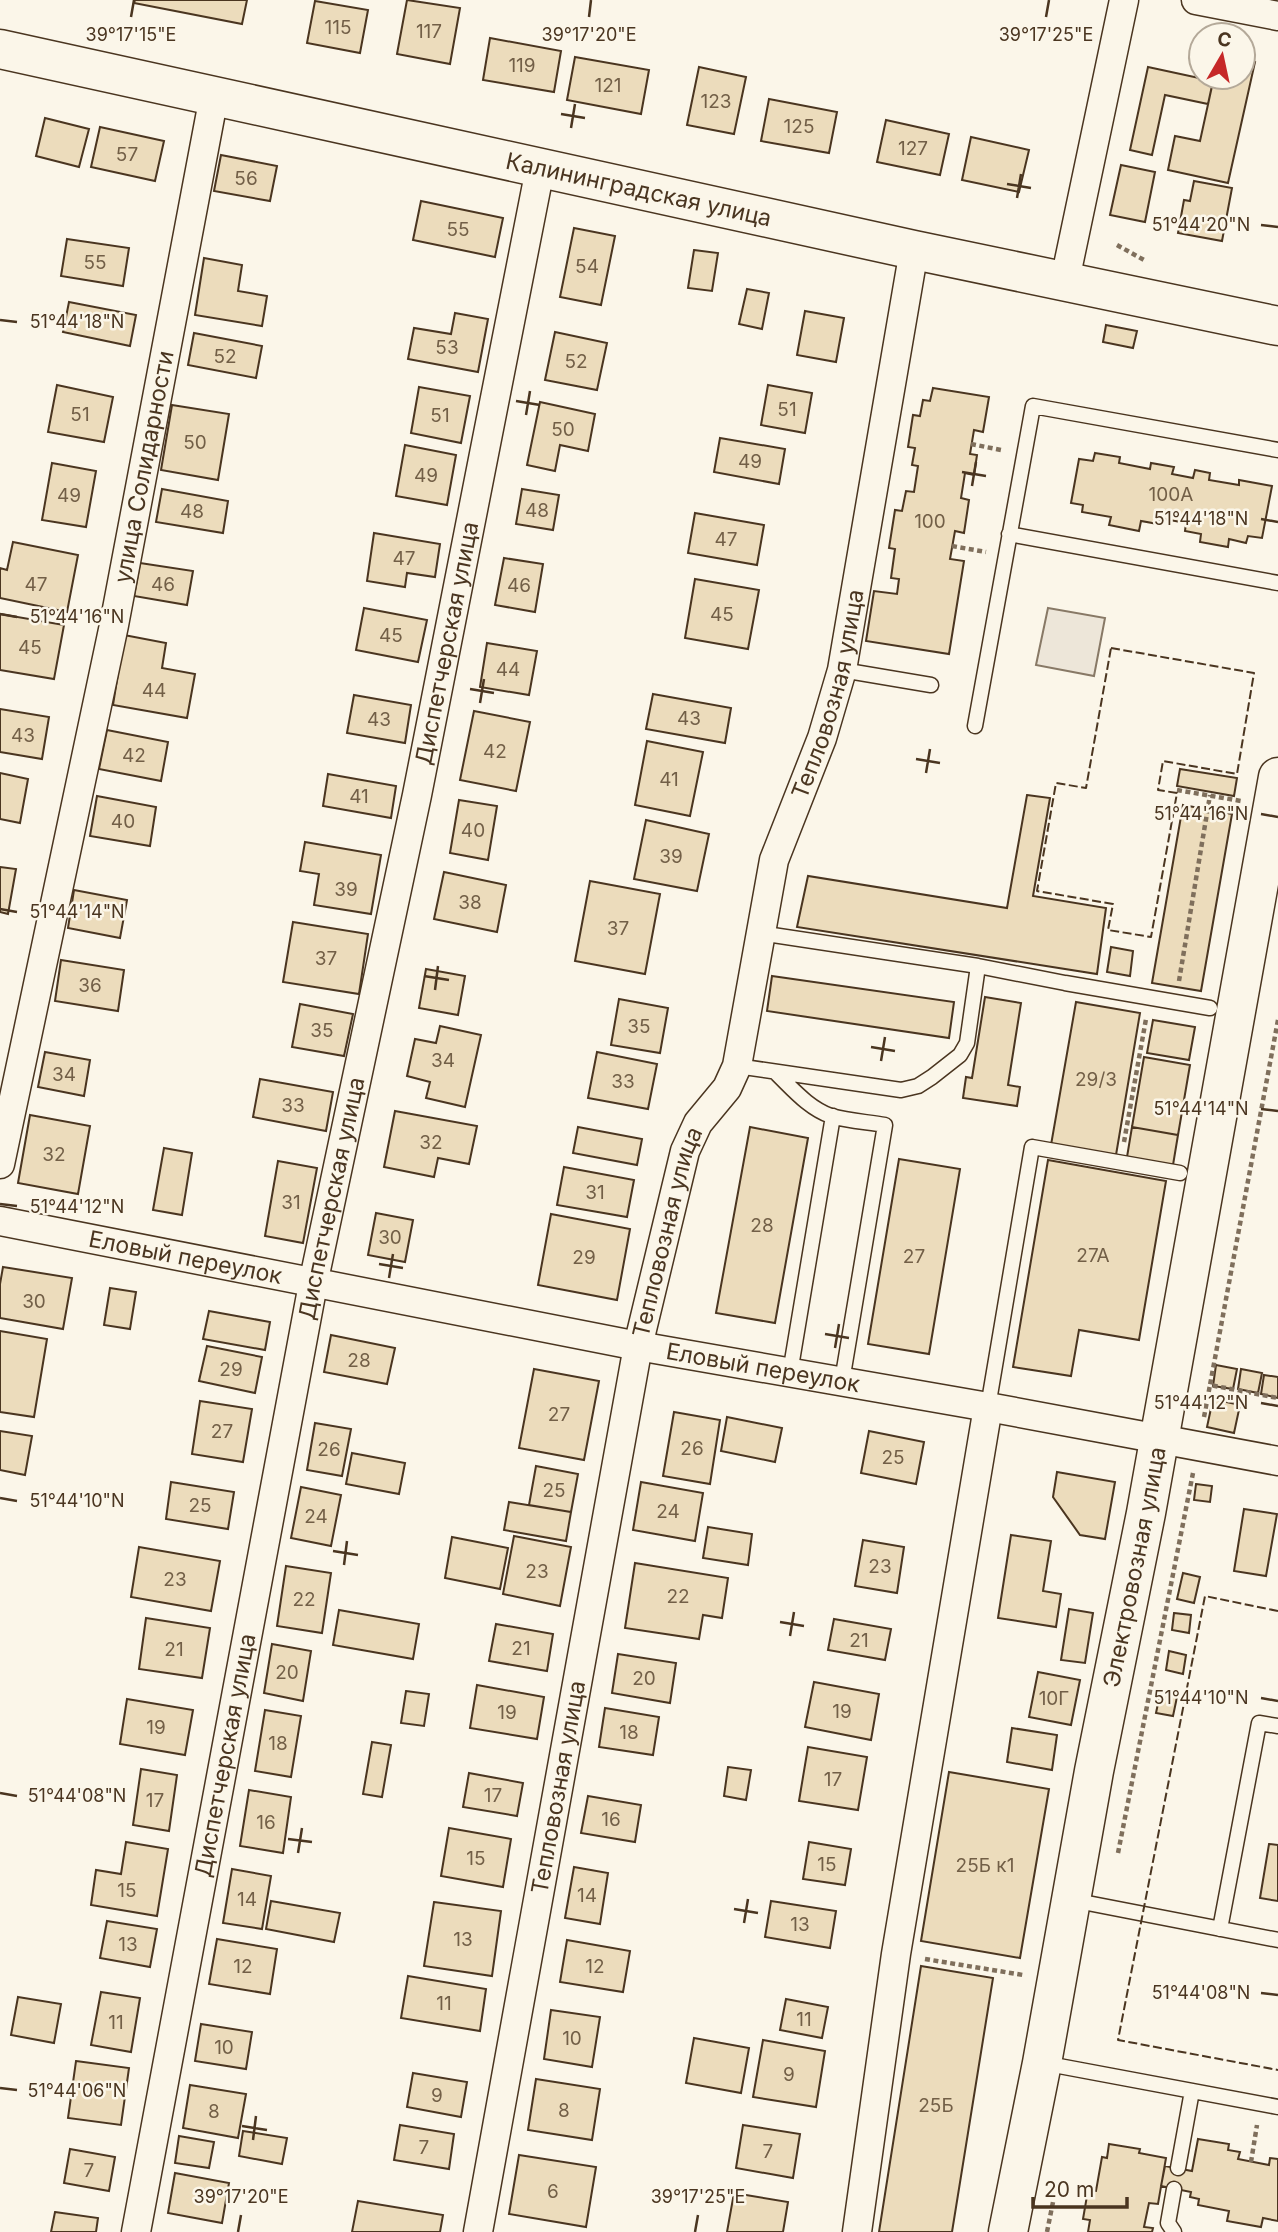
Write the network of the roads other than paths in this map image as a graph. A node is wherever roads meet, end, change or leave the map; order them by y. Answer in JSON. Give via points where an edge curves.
{"nodes":[{"id":1,"x":1124,"y":0,"type":"edge"},
{"id":2,"x":1195,"y":0,"type":"edge"},
{"id":3,"x":1278,"y":16,"type":"edge"},
{"id":4,"x":0,"y":49,"type":"edge"},
{"id":5,"x":214,"y":96,"type":"junction"},
{"id":6,"x":540,"y":169,"type":"junction"},
{"id":7,"x":914,"y":250,"type":"junction"},
{"id":8,"x":1065,"y":280,"type":"junction"},
{"id":9,"x":1278,"y":326,"type":"edge"},
{"id":10,"x":1278,"y":450,"type":"edge"},
{"id":11,"x":1009,"y":534,"type":"junction"},
{"id":12,"x":1278,"y":583,"type":"edge"},
{"id":13,"x":842,"y":670,"type":"junction"},
{"id":14,"x":931,"y":685,"type":"dead end"},
{"id":15,"x":975,"y":726,"type":"dead end"},
{"id":16,"x":1278,"y":777,"type":"edge"},
{"id":17,"x":760,"y":933,"type":"junction"},
{"id":18,"x":978,"y":966,"type":"junction"},
{"id":19,"x":1210,"y":1008,"type":"dead end"},
{"id":20,"x":737,"y":1066,"type":"junction"},
{"id":21,"x":775,"y":1072,"type":"junction"},
{"id":22,"x":833,"y":1116,"type":"junction"},
{"id":23,"x":0,"y":1164,"type":"edge"},
{"id":24,"x":1180,"y":1173,"type":"dead end"},
{"id":25,"x":0,"y":1222,"type":"edge"},
{"id":26,"x":313,"y":1284,"type":"junction"},
{"id":27,"x":638,"y":1346,"type":"junction"},
{"id":28,"x":790,"y":1373,"type":"junction"},
{"id":29,"x":842,"y":1381,"type":"junction"},
{"id":30,"x":988,"y":1407,"type":"junction"},
{"id":31,"x":1160,"y":1439,"type":"junction"},
{"id":32,"x":1278,"y":1461,"type":"edge"},
{"id":33,"x":1278,"y":1726,"type":"edge"},
{"id":34,"x":1070,"y":1900,"type":"junction"},
{"id":35,"x":1220,"y":1929,"type":"junction"},
{"id":36,"x":1278,"y":1940,"type":"edge"},
{"id":37,"x":1042,"y":2063,"type":"junction"},
{"id":38,"x":1192,"y":2091,"type":"junction"},
{"id":39,"x":1278,"y":2107,"type":"edge"},
{"id":40,"x":1178,"y":2168,"type":"dead end"},
{"id":41,"x":1174,"y":2189,"type":"dead end"},
{"id":42,"x":136,"y":2232,"type":"edge"},
{"id":43,"x":478,"y":2232,"type":"edge"},
{"id":44,"x":857,"y":2232,"type":"edge"},
{"id":45,"x":1008,"y":2232,"type":"edge"},
{"id":46,"x":1174,"y":2232,"type":"edge"}],
"edges":[{"from":1,"to":8,"type":"street"},
{"from":2,"to":3,"type":"street"},
{"from":4,"to":5,"type":"street","name":"Калининградская улица"},
{"from":5,"to":6,"type":"street","name":"Калининградская улица"},
{"from":5,"to":23,"type":"street","name":"улица Солидарности","via":[[114,625]]},
{"from":6,"to":7,"type":"street","name":"Калининградская улица"},
{"from":6,"to":26,"type":"street","name":"Диспетчерская улица","via":[[419,781]]},
{"from":7,"to":8,"type":"street","name":"Калининградская улица"},
{"from":7,"to":13,"type":"street","name":"Тепловозная улица"},
{"from":8,"to":9,"type":"street","name":"Калининградская улица"},
{"from":10,"to":11,"type":"lane","via":[[1033,406]]},
{"from":11,"to":12,"type":"lane"},
{"from":11,"to":15,"type":"lane"},
{"from":13,"to":14,"type":"lane"},
{"from":13,"to":17,"type":"street","name":"Тепловозная улица","via":[[822,738],[774,860]]},
{"from":16,"to":31,"type":"street","name":"Электровозная улица","via":[[1261,905]]},
{"from":17,"to":18,"type":"lane"},
{"from":17,"to":20,"type":"street","name":"Тепловозная улица"},
{"from":18,"to":19,"type":"lane"},
{"from":18,"to":21,"type":"lane","via":[[967,1043],[953,1060],[918,1086],[901,1090]]},
{"from":20,"to":21,"type":"lane"},
{"from":20,"to":27,"type":"street","name":"Тепловозная улица","via":[[698,1123],[685,1151]]},
{"from":21,"to":22,"type":"lane","via":[[808,1103]]},
{"from":22,"to":28,"type":"lane"},
{"from":22,"to":29,"type":"lane","via":[[885,1125]]},
{"from":24,"to":30,"type":"lane","via":[[1032,1147]]},
{"from":25,"to":26,"type":"street","name":"Еловый переулок"},
{"from":26,"to":27,"type":"street","name":"Еловый переулок"},
{"from":26,"to":42,"type":"street","name":"Диспетчерская улица"},
{"from":27,"to":28,"type":"street","name":"Еловый переулок"},
{"from":27,"to":43,"type":"street","name":"Тепловозная улица"},
{"from":28,"to":29,"type":"street","name":"Еловый переулок"},
{"from":29,"to":30,"type":"street","name":"Еловый переулок"},
{"from":30,"to":31,"type":"street","name":"Еловый переулок"},
{"from":30,"to":44,"type":"street","via":[[896,1954]]},
{"from":31,"to":32,"type":"street","name":"Еловый переулок"},
{"from":31,"to":34,"type":"street","name":"Электровозная улица"},
{"from":33,"to":35,"type":"lane","via":[[1259,1723]]},
{"from":34,"to":35,"type":"lane"},
{"from":34,"to":37,"type":"street","name":"Электровозная улица"},
{"from":35,"to":36,"type":"lane"},
{"from":37,"to":38,"type":"lane"},
{"from":37,"to":45,"type":"street","name":"Электровозная улица"},
{"from":38,"to":39,"type":"lane"},
{"from":38,"to":40,"type":"lane"},
{"from":41,"to":46,"type":"lane","via":[[1168,2223]]}]}
